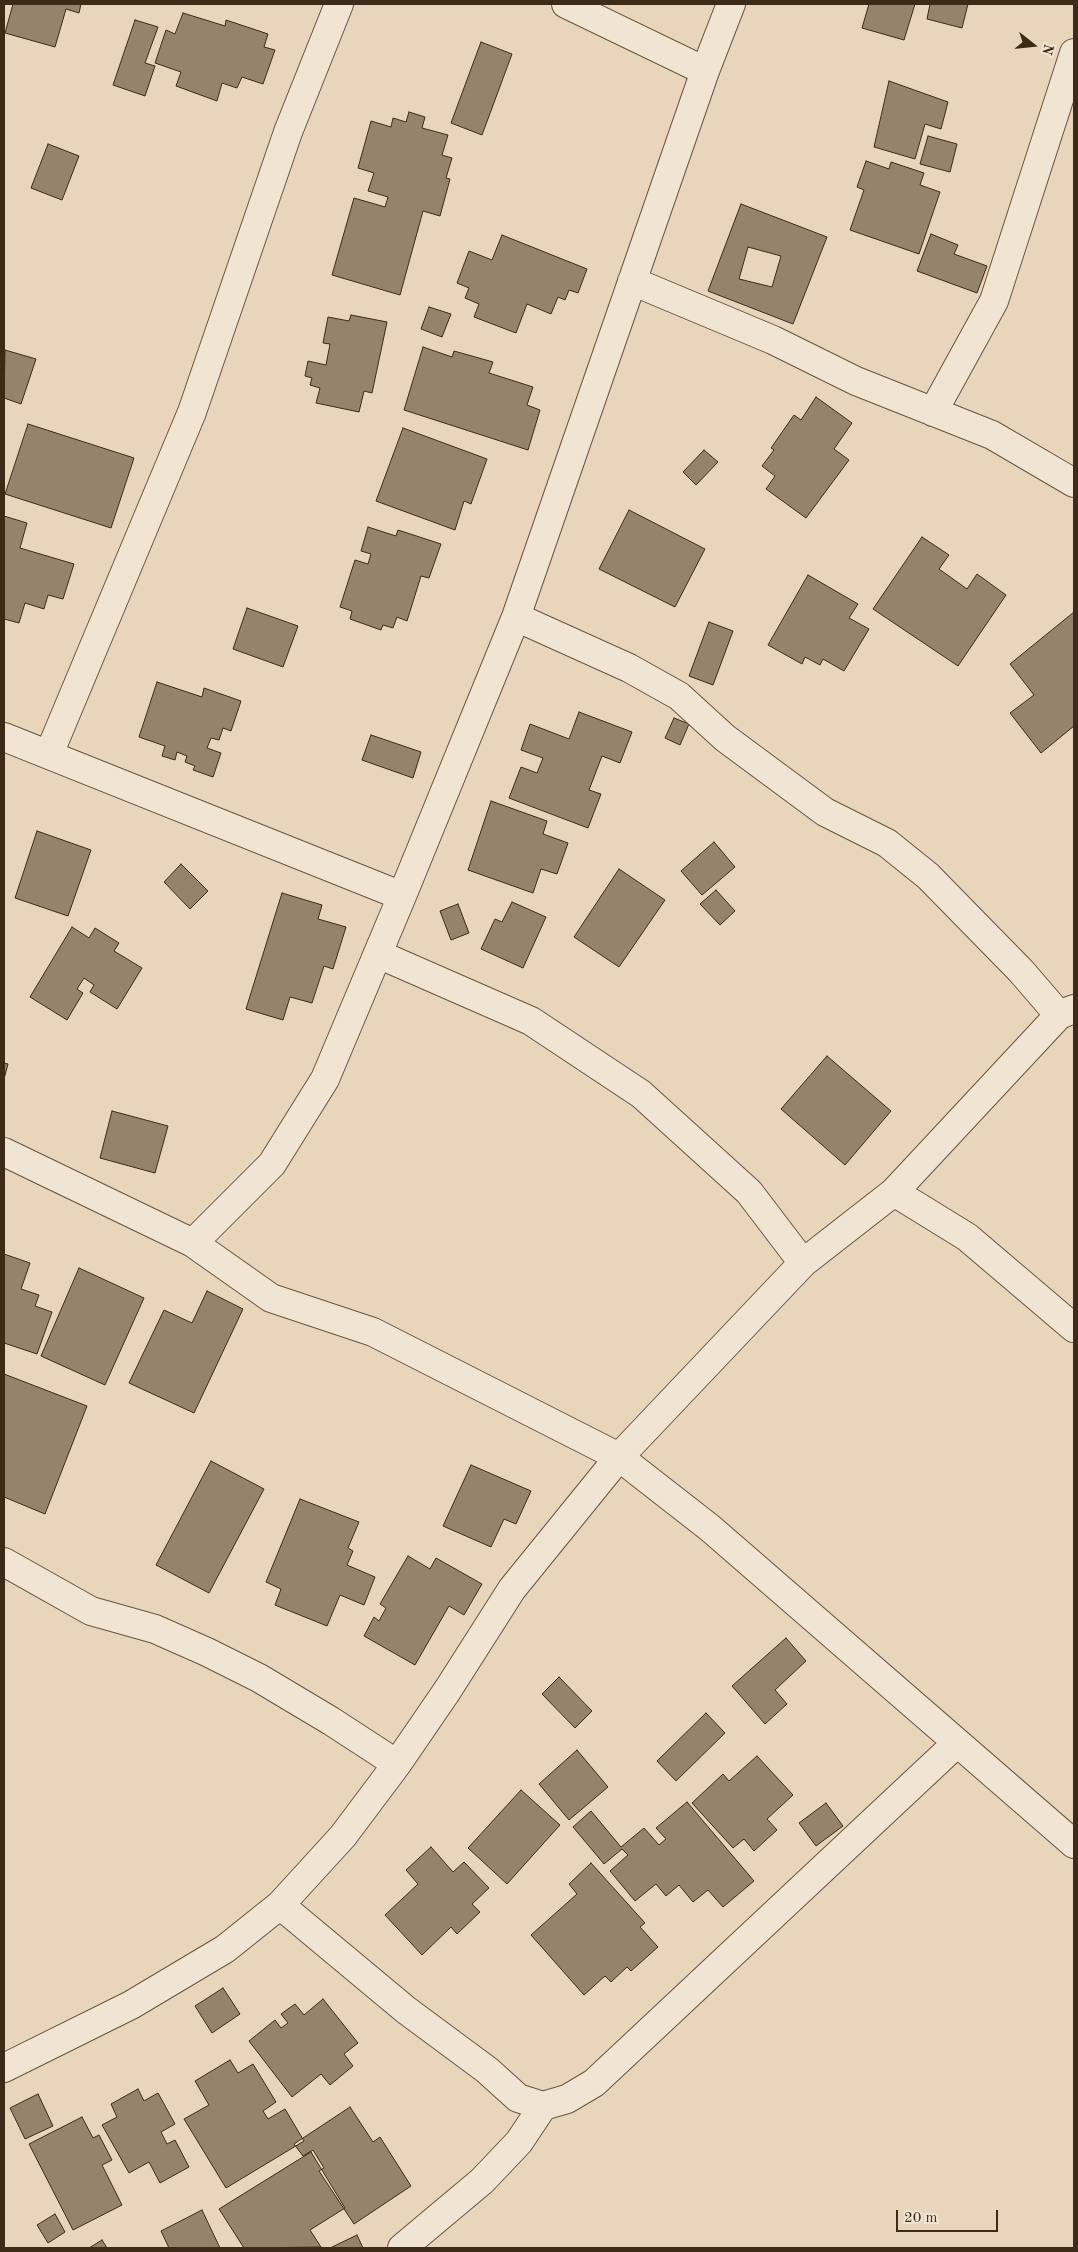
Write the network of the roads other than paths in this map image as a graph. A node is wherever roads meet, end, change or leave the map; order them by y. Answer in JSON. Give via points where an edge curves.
{"nodes":[{"id":1,"x":339,"y":4,"type":"edge"},
{"id":2,"x":566,"y":4,"type":"edge"},
{"id":3,"x":731,"y":4,"type":"edge"},
{"id":4,"x":1074,"y":53,"type":"edge"},
{"id":5,"x":705,"y":71,"type":"junction"},
{"id":6,"x":632,"y":281,"type":"junction"},
{"id":7,"x":933,"y":412,"type":"junction"},
{"id":8,"x":1074,"y":483,"type":"edge"},
{"id":9,"x":516,"y":617,"type":"junction"},
{"id":10,"x":4,"y":737,"type":"edge"},
{"id":11,"x":49,"y":754,"type":"junction"},
{"id":12,"x":402,"y":896,"type":"junction"},
{"id":13,"x":378,"y":954,"type":"junction"},
{"id":14,"x":1067,"y":1012,"type":"edge"},
{"id":15,"x":4,"y":1152,"type":"edge"},
{"id":16,"x":894,"y":1192,"type":"junction"},
{"id":17,"x":193,"y":1243,"type":"junction"},
{"id":18,"x":803,"y":1263,"type":"junction"},
{"id":19,"x":1074,"y":1328,"type":"edge"},
{"id":20,"x":619,"y":1456,"type":"junction"},
{"id":21,"x":4,"y":1562,"type":"edge"},
{"id":22,"x":957,"y":1743,"type":"junction"},
{"id":23,"x":397,"y":1764,"type":"junction"},
{"id":24,"x":1074,"y":1844,"type":"edge"},
{"id":25,"x":280,"y":1905,"type":"junction"},
{"id":26,"x":4,"y":2068,"type":"edge"},
{"id":27,"x":543,"y":2106,"type":"junction"},
{"id":28,"x":402,"y":2248,"type":"edge"}],
"edges":[{"from":1,"to":11,"type":"street","via":[[288,132],[192,412]]},
{"from":2,"to":5,"type":"street"},
{"from":3,"to":5,"type":"street"},
{"from":4,"to":7,"type":"street","via":[[994,301]]},
{"from":5,"to":6,"type":"street"},
{"from":6,"to":7,"type":"street"},
{"from":6,"to":9,"type":"street"},
{"from":7,"to":8,"type":"street","via":[[992,435]]},
{"from":9,"to":12,"type":"street"},
{"from":9,"to":14,"type":"street","via":[[629,668],[679,696],[725,738],[826,812],[887,844],[928,876],[1021,971]]},
{"from":10,"to":11,"type":"street"},
{"from":11,"to":12,"type":"street"},
{"from":12,"to":13,"type":"street"},
{"from":13,"to":17,"type":"street","via":[[325,1079],[272,1164]]},
{"from":13,"to":18,"type":"street","via":[[531,1021],[641,1094],[749,1192]]},
{"from":14,"to":16,"type":"street"},
{"from":15,"to":17,"type":"street"},
{"from":16,"to":18,"type":"street"},
{"from":16,"to":19,"type":"street","via":[[967,1237]]},
{"from":17,"to":20,"type":"street","via":[[271,1298],[373,1332]]},
{"from":18,"to":20,"type":"street"},
{"from":20,"to":22,"type":"street","via":[[710,1528]]},
{"from":20,"to":23,"type":"street","via":[[512,1589]]},
{"from":21,"to":23,"type":"street","via":[[90,1611],[155,1629],[259,1678]]},
{"from":22,"to":24,"type":"street"},
{"from":22,"to":27,"type":"street","via":[[594,2083]]},
{"from":23,"to":25,"type":"street","via":[[343,1836]]},
{"from":25,"to":26,"type":"street","via":[[224,1949],[131,2006]]},
{"from":25,"to":27,"type":"street","via":[[518,2098]]},
{"from":27,"to":28,"type":"street","via":[[519,2142],[482,2181]]}]}
